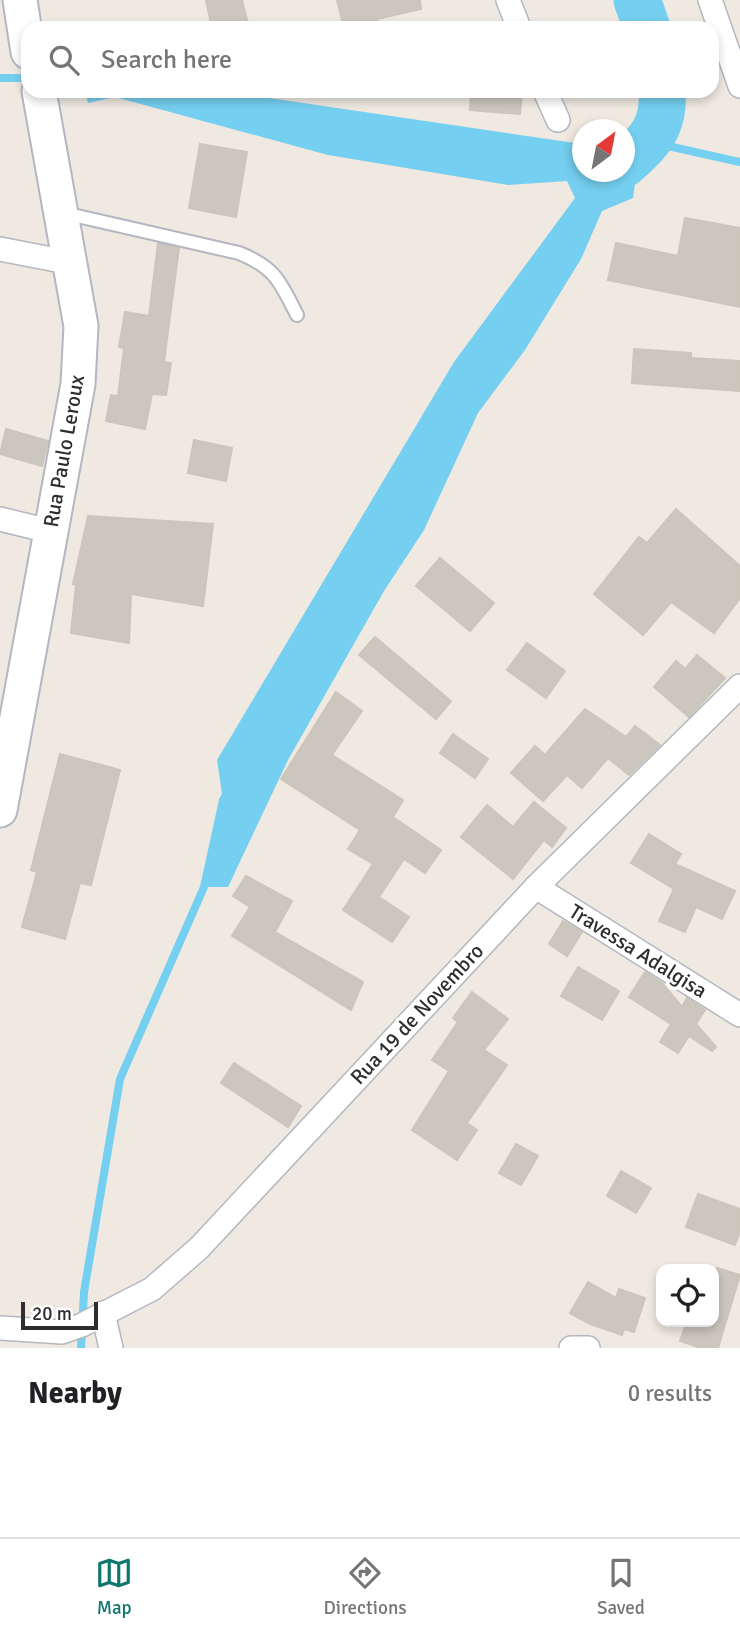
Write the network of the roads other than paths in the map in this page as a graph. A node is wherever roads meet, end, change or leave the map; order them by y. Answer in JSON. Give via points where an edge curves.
{"nodes":[{"id":1,"x":20,"y":0,"type":"edge"},
{"id":2,"x":508,"y":0,"type":"edge"},
{"id":3,"x":710,"y":0,"type":"edge"},
{"id":4,"x":23,"y":21,"type":"edge"},
{"id":5,"x":516,"y":21,"type":"edge"},
{"id":6,"x":717,"y":21,"type":"edge"},
{"id":7,"x":719,"y":26,"type":"edge"},
{"id":8,"x":740,"y":86,"type":"edge"},
{"id":9,"x":40,"y":98,"type":"edge"},
{"id":10,"x":548,"y":98,"type":"edge"},
{"id":11,"x":558,"y":120,"type":"dead end"},
{"id":12,"x":62,"y":212,"type":"junction"},
{"id":13,"x":0,"y":249,"type":"edge"},
{"id":14,"x":72,"y":263,"type":"junction"},
{"id":15,"x":297,"y":316,"type":"dead end"},
{"id":16,"x":0,"y":519,"type":"edge"},
{"id":17,"x":49,"y":531,"type":"junction"},
{"id":18,"x":740,"y":685,"type":"edge"},
{"id":19,"x":1,"y":803,"type":"edge"},
{"id":20,"x":536,"y":887,"type":"junction"},
{"id":21,"x":740,"y":1015,"type":"edge"},
{"id":22,"x":103,"y":1313,"type":"junction"},
{"id":23,"x":0,"y":1328,"type":"edge"},
{"id":24,"x":111,"y":1348,"type":"edge"},
{"id":25,"x":571,"y":1348,"type":"edge"},
{"id":26,"x":588,"y":1348,"type":"edge"}],
"edges":[{"from":1,"to":4,"type":"street"},
{"from":2,"to":5,"type":"street"},
{"from":3,"to":6,"type":"street"},
{"from":7,"to":8,"type":"street"},
{"from":9,"to":12,"type":"street","name":"Rua Paulo Leroux"},
{"from":10,"to":11,"type":"street"},
{"from":12,"to":14,"type":"street","name":"Rua Paulo Leroux"},
{"from":12,"to":15,"type":"lane","via":[[261,262],[276,274]]},
{"from":13,"to":14,"type":"street"},
{"from":14,"to":17,"type":"street","name":"Rua Paulo Leroux","via":[[81,326],[78,384]]},
{"from":16,"to":17,"type":"street"},
{"from":17,"to":19,"type":"street","name":"Rua Paulo Leroux"},
{"from":18,"to":20,"type":"street","name":"Rua 19 de Novembro"},
{"from":20,"to":21,"type":"street","name":"Travessa Adalgisa"},
{"from":20,"to":22,"type":"street","name":"Rua 19 de Novembro","via":[[199,1248],[152,1289]]},
{"from":22,"to":23,"type":"street","name":"Rua 19 de Novembro","via":[[72,1328]]},
{"from":22,"to":24,"type":"street"},
{"from":25,"to":26,"type":"street"}]}
